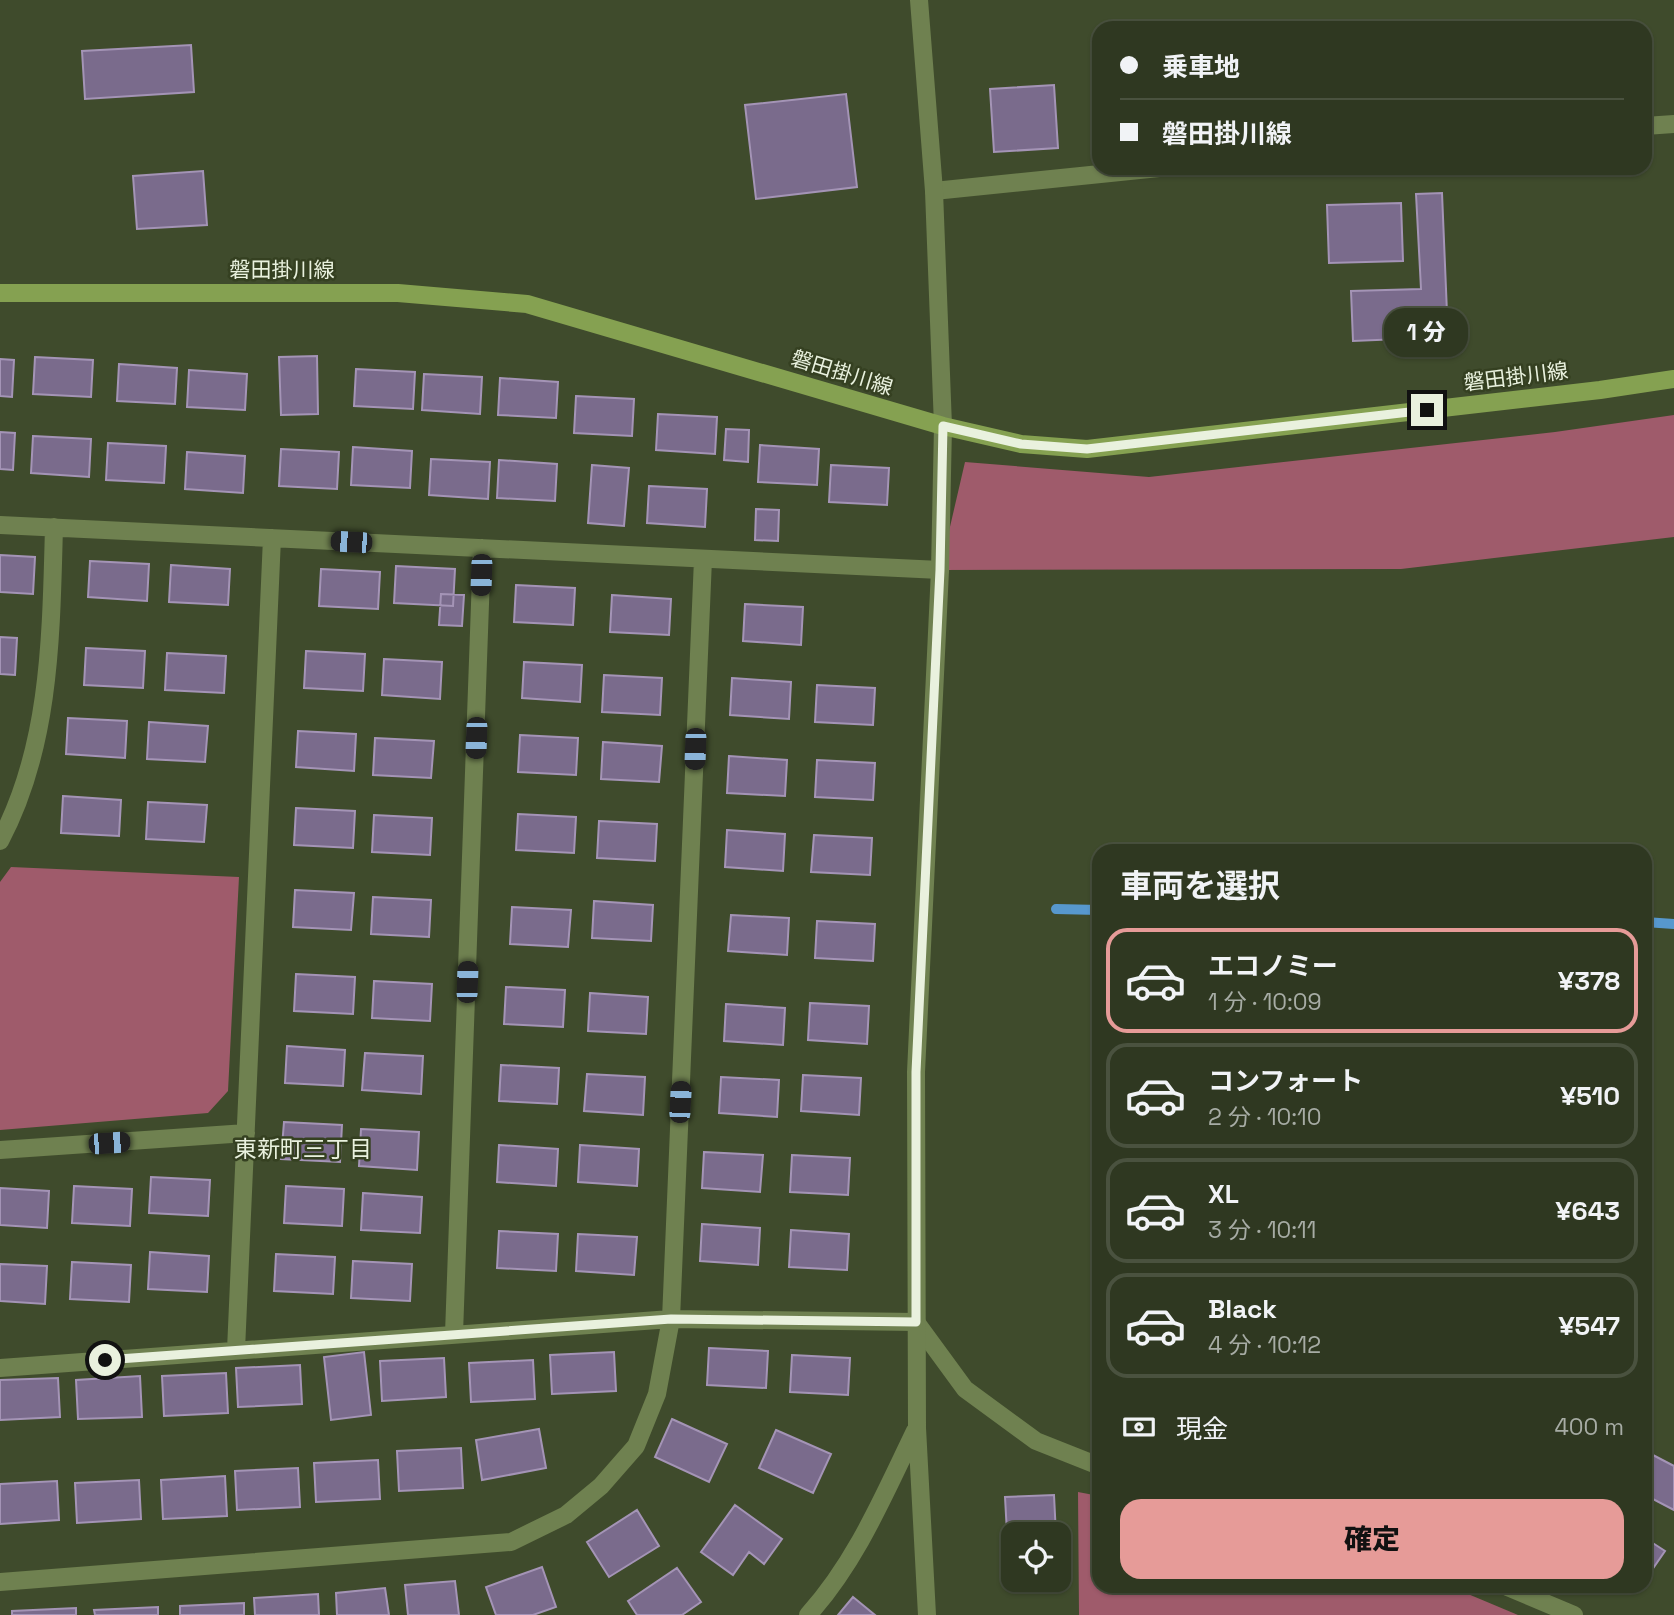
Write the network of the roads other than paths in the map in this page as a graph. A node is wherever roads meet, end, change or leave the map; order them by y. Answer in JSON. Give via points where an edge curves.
{"nodes":[{"id":1,"x":919,"y":0,"type":"edge"},
{"id":2,"x":1674,"y":124,"type":"edge"},
{"id":3,"x":1652,"y":126,"type":"edge"},
{"id":4,"x":1092,"y":175,"type":"edge"},
{"id":5,"x":934,"y":191,"type":"junction"},
{"id":6,"x":0,"y":293,"type":"edge"},
{"id":7,"x":1674,"y":379,"type":"edge"},
{"id":8,"x":943,"y":426,"type":"junction"},
{"id":9,"x":0,"y":525,"type":"edge"},
{"id":10,"x":54,"y":527,"type":"junction"},
{"id":11,"x":272,"y":538,"type":"junction"},
{"id":12,"x":482,"y":548,"type":"junction"},
{"id":13,"x":703,"y":559,"type":"junction"},
{"id":14,"x":940,"y":570,"type":"junction"},
{"id":15,"x":0,"y":841,"type":"edge"},
{"id":16,"x":246,"y":1133,"type":"junction"},
{"id":17,"x":0,"y":1150,"type":"edge"},
{"id":18,"x":671,"y":1319,"type":"junction"},
{"id":19,"x":916,"y":1322,"type":"junction"},
{"id":20,"x":454,"y":1334,"type":"junction"},
{"id":21,"x":236,"y":1350,"type":"junction"},
{"id":22,"x":0,"y":1368,"type":"edge"},
{"id":23,"x":917,"y":1428,"type":"junction"},
{"id":24,"x":1092,"y":1463,"type":"edge"},
{"id":25,"x":0,"y":1582,"type":"edge"},
{"id":26,"x":1522,"y":1593,"type":"edge"},
{"id":27,"x":808,"y":1615,"type":"edge"},
{"id":28,"x":927,"y":1615,"type":"edge"},
{"id":29,"x":1574,"y":1615,"type":"edge"}],
"edges":[{"from":1,"to":5,"type":"street"},
{"from":2,"to":3,"type":"street"},
{"from":4,"to":5,"type":"street"},
{"from":5,"to":8,"type":"street"},
{"from":6,"to":8,"type":"main road","name":"磐田掛川線","via":[[398,293],[527,304]]},
{"from":7,"to":8,"type":"main road","name":"磐田掛川線","via":[[1087,449],[1021,444]]},
{"from":8,"to":14,"type":"street"},
{"from":9,"to":10,"type":"street"},
{"from":10,"to":11,"type":"street"},
{"from":10,"to":15,"type":"street","via":[[50,659],[37,739],[12,819]]},
{"from":11,"to":12,"type":"street"},
{"from":11,"to":16,"type":"street"},
{"from":12,"to":13,"type":"street"},
{"from":12,"to":20,"type":"street"},
{"from":13,"to":14,"type":"street"},
{"from":13,"to":18,"type":"street"},
{"from":14,"to":19,"type":"street","via":[[916,1072]]},
{"from":16,"to":17,"type":"street"},
{"from":16,"to":21,"type":"street"},
{"from":18,"to":19,"type":"street"},
{"from":18,"to":20,"type":"street"},
{"from":18,"to":25,"type":"street","via":[[657,1394],[635,1446],[601,1486],[566,1515],[510,1542]]},
{"from":19,"to":23,"type":"street"},
{"from":19,"to":24,"type":"street","via":[[964,1389],[1036,1441]]},
{"from":20,"to":21,"type":"street"},
{"from":21,"to":22,"type":"street"},
{"from":23,"to":27,"type":"street","via":[[868,1529]]},
{"from":23,"to":28,"type":"street"},
{"from":26,"to":29,"type":"street"}]}
